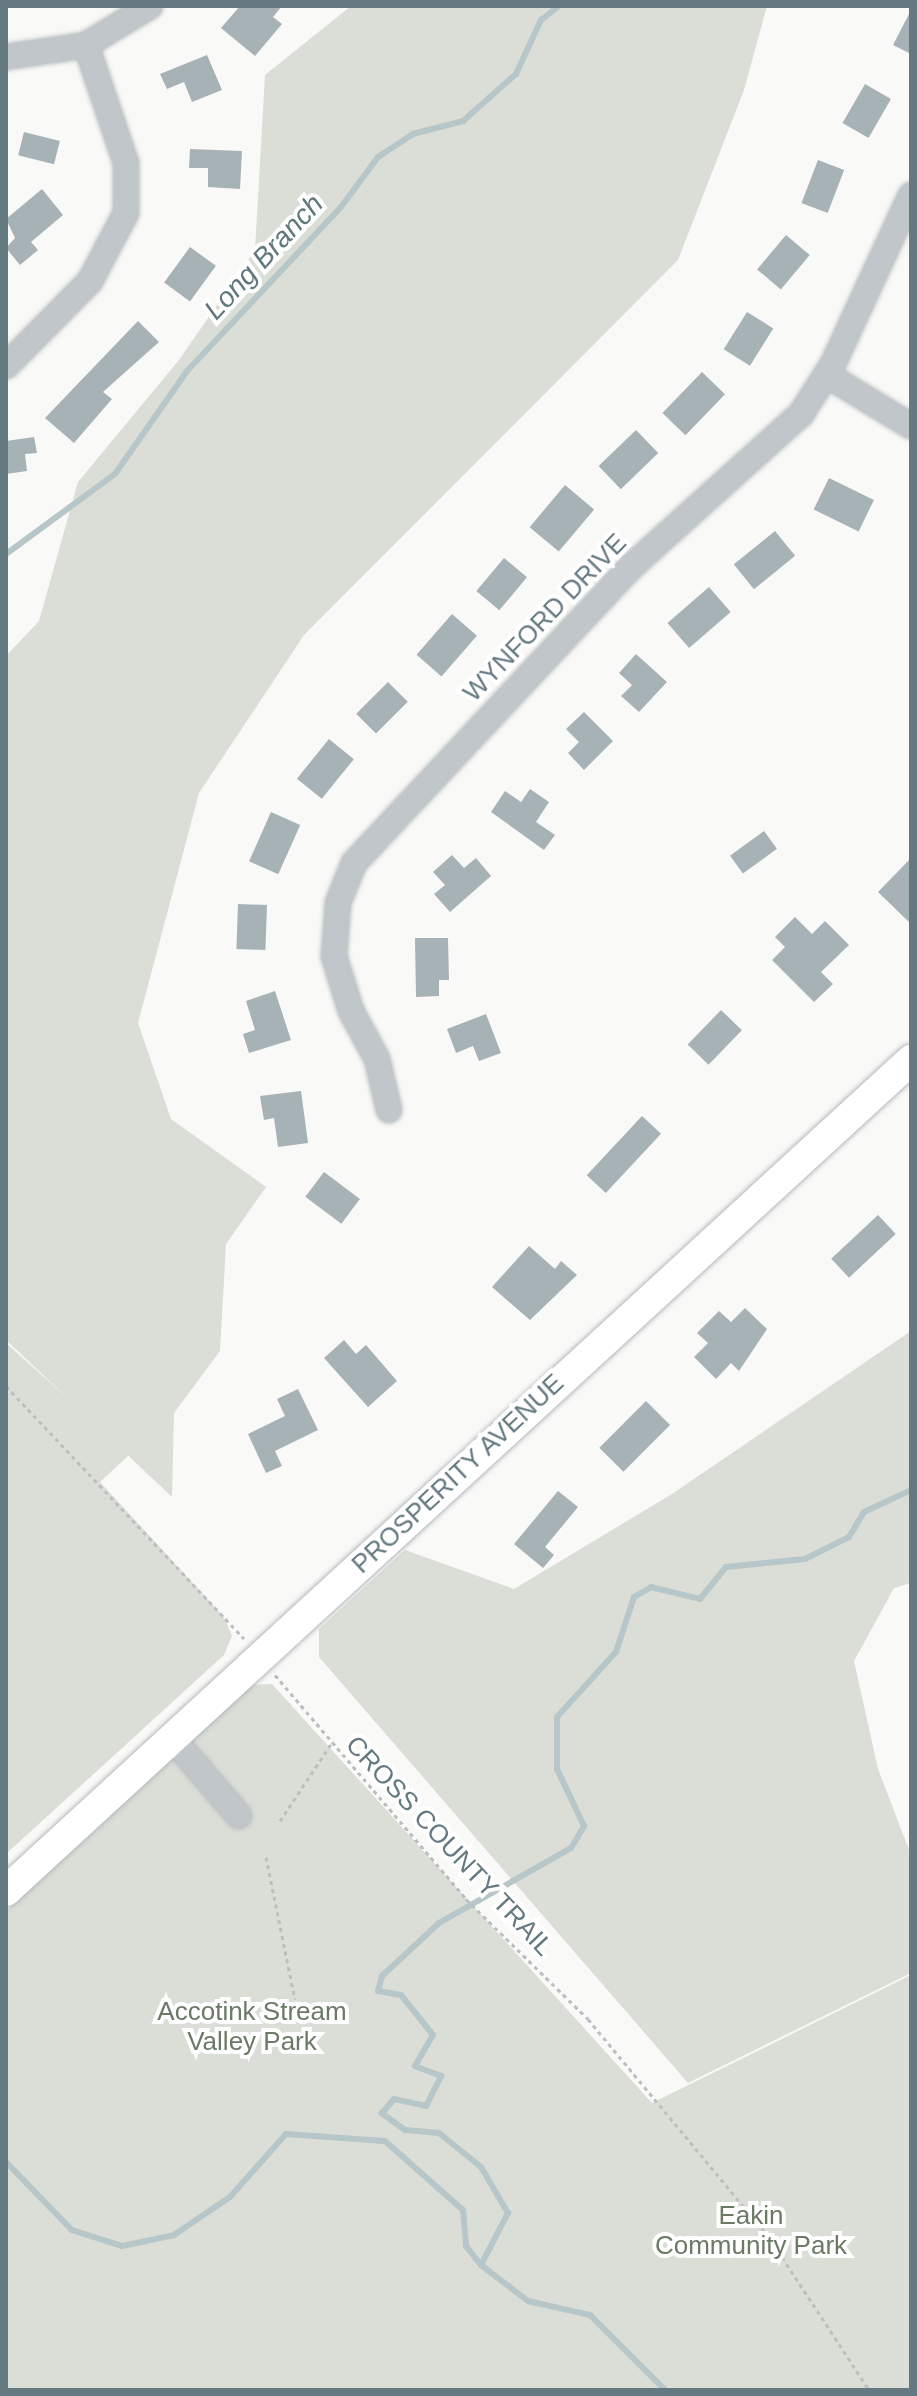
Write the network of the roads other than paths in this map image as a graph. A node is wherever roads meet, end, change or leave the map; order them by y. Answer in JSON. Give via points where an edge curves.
{"nodes":[{"id":1,"x":150,"y":6,"type":"edge"},
{"id":2,"x":86,"y":45,"type":"junction"},
{"id":3,"x":6,"y":57,"type":"edge"},
{"id":4,"x":911,"y":195,"type":"edge"},
{"id":5,"x":6,"y":366,"type":"edge"},
{"id":6,"x":827,"y":375,"type":"junction"},
{"id":7,"x":911,"y":426,"type":"edge"},
{"id":8,"x":911,"y":1060,"type":"edge"},
{"id":9,"x":389,"y":1110,"type":"dead end"},
{"id":10,"x":173,"y":1739,"type":"junction"},
{"id":11,"x":239,"y":1816,"type":"dead end"},
{"id":12,"x":6,"y":1891,"type":"edge"}],
"edges":[{"from":1,"to":2,"type":"street"},
{"from":2,"to":3,"type":"street"},
{"from":2,"to":5,"type":"street","via":[[126,163],[126,213],[99,270]]},
{"from":4,"to":6,"type":"street","name":"WYNFORD DRIVE"},
{"from":6,"to":7,"type":"street"},
{"from":6,"to":9,"type":"street","name":"WYNFORD DRIVE","via":[[779,437],[631,567],[354,863],[338,903],[334,956],[351,1011],[377,1059]]},
{"from":8,"to":10,"type":"main road","name":"PROSPERITY AVENUE"},
{"from":10,"to":11,"type":"street"},
{"from":10,"to":12,"type":"main road","name":"PROSPERITY AVENUE"}]}
